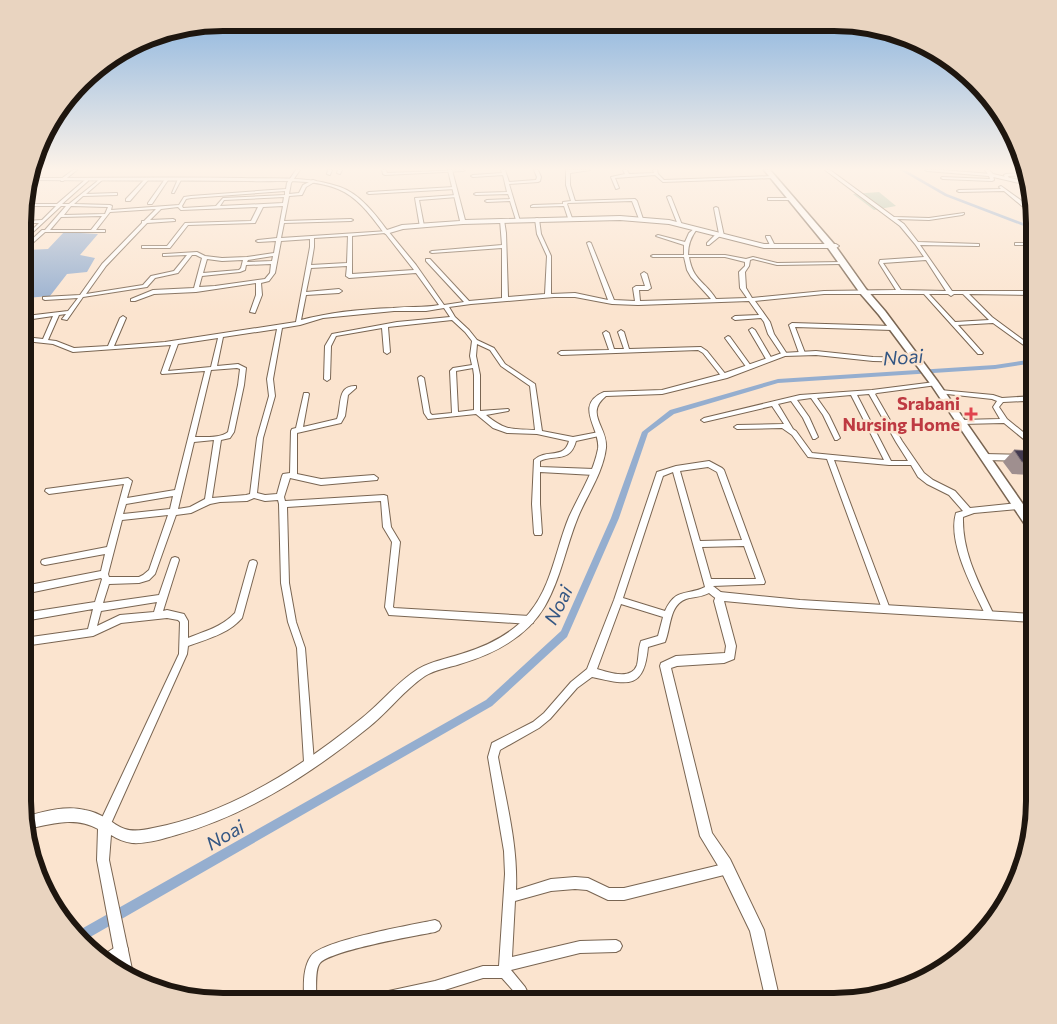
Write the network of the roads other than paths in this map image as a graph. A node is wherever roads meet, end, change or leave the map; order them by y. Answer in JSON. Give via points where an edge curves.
{"nodes":[{"id":1,"x":46,"y":218,"type":"edge"},
{"id":2,"x":57,"y":218,"type":"edge"},
{"id":3,"x":104,"y":218,"type":"edge"},
{"id":4,"x":149,"y":218,"type":"edge"},
{"id":5,"x":255,"y":218,"type":"edge"},
{"id":6,"x":284,"y":218,"type":"edge"},
{"id":7,"x":376,"y":218,"type":"edge"},
{"id":8,"x":420,"y":218,"type":"edge"},
{"id":9,"x":462,"y":218,"type":"edge"},
{"id":10,"x":570,"y":218,"type":"joint"},
{"id":11,"x":677,"y":218,"type":"edge"},
{"id":12,"x":717,"y":218,"type":"edge"},
{"id":13,"x":807,"y":218,"type":"edge"},
{"id":14,"x":810,"y":218,"type":"edge"},
{"id":15,"x":894,"y":218,"type":"joint"},
{"id":16,"x":937,"y":218,"type":"edge"},
{"id":17,"x":641,"y":219,"type":"joint"},
{"id":18,"x":173,"y":220,"type":"dead end"},
{"id":19,"x":351,"y":220,"type":"dead end"},
{"id":20,"x":502,"y":220,"type":"junction"},
{"id":21,"x":518,"y":220,"type":"joint"},
{"id":22,"x":537,"y":220,"type":"junction"},
{"id":23,"x":43,"y":221,"type":"junction"},
{"id":24,"x":31,"y":222,"type":"edge"},
{"id":25,"x":144,"y":222,"type":"junction"},
{"id":26,"x":283,"y":222,"type":"junction"},
{"id":27,"x":463,"y":222,"type":"junction"},
{"id":28,"x":680,"y":225,"type":"junction"},
{"id":29,"x":422,"y":226,"type":"junction"},
{"id":30,"x":695,"y":229,"type":"junction"},
{"id":31,"x":93,"y":230,"type":"junction"},
{"id":32,"x":45,"y":231,"type":"junction"},
{"id":33,"x":103,"y":231,"type":"dead end"},
{"id":34,"x":32,"y":232,"type":"joint"},
{"id":35,"x":386,"y":232,"type":"junction"},
{"id":36,"x":350,"y":235,"type":"junction"},
{"id":37,"x":720,"y":235,"type":"junction"},
{"id":38,"x":658,"y":236,"type":"dead end"},
{"id":39,"x":312,"y":237,"type":"junction"},
{"id":40,"x":768,"y":237,"type":"dead end"},
{"id":41,"x":280,"y":239,"type":"junction"},
{"id":42,"x":258,"y":241,"type":"dead end"},
{"id":43,"x":589,"y":243,"type":"dead end"},
{"id":44,"x":916,"y":243,"type":"junction"},
{"id":45,"x":31,"y":244,"type":"edge"},
{"id":46,"x":687,"y":244,"type":"junction"},
{"id":47,"x":709,"y":244,"type":"dead end"},
{"id":48,"x":1017,"y":244,"type":"dead end"},
{"id":49,"x":1026,"y":244,"type":"edge"},
{"id":50,"x":977,"y":245,"type":"dead end"},
{"id":51,"x":504,"y":246,"type":"junction"},
{"id":52,"x":773,"y":246,"type":"junction"},
{"id":53,"x":833,"y":246,"type":"junction"},
{"id":54,"x":144,"y":247,"type":"dead end"},
{"id":55,"x":432,"y":252,"type":"dead end"},
{"id":56,"x":191,"y":253,"type":"junction"},
{"id":57,"x":276,"y":254,"type":"junction"},
{"id":58,"x":165,"y":255,"type":"dead end"},
{"id":59,"x":686,"y":255,"type":"junction"},
{"id":60,"x":653,"y":256,"type":"dead end"},
{"id":61,"x":204,"y":258,"type":"junction"},
{"id":62,"x":246,"y":258,"type":"junction"},
{"id":63,"x":927,"y":258,"type":"junction"},
{"id":64,"x":428,"y":260,"type":"dead end"},
{"id":65,"x":748,"y":261,"type":"junction"},
{"id":66,"x":275,"y":262,"type":"junction"},
{"id":67,"x":842,"y":262,"type":"junction"},
{"id":68,"x":244,"y":264,"type":"junction"},
{"id":69,"x":349,"y":264,"type":"junction"},
{"id":70,"x":308,"y":267,"type":"junction"},
{"id":71,"x":417,"y":271,"type":"junction"},
{"id":72,"x":644,"y":274,"type":"dead end"},
{"id":73,"x":200,"y":275,"type":"junction"},
{"id":74,"x":258,"y":282,"type":"junction"},
{"id":75,"x":196,"y":290,"type":"junction"},
{"id":76,"x":339,"y":291,"type":"dead end"},
{"id":77,"x":866,"y":292,"type":"junction"},
{"id":78,"x":900,"y":292,"type":"junction"},
{"id":79,"x":926,"y":293,"type":"junction"},
{"id":80,"x":1026,"y":293,"type":"edge"},
{"id":81,"x":303,"y":294,"type":"junction"},
{"id":82,"x":951,"y":294,"type":"junction"},
{"id":83,"x":965,"y":294,"type":"junction"},
{"id":84,"x":82,"y":296,"type":"junction"},
{"id":85,"x":548,"y":296,"type":"junction"},
{"id":86,"x":45,"y":298,"type":"dead end"},
{"id":87,"x":505,"y":299,"type":"junction"},
{"id":88,"x":750,"y":299,"type":"junction"},
{"id":89,"x":133,"y":300,"type":"dead end"},
{"id":90,"x":714,"y":300,"type":"junction"},
{"id":91,"x":612,"y":302,"type":"junction"},
{"id":92,"x":638,"y":303,"type":"junction"},
{"id":93,"x":460,"y":304,"type":"junction"},
{"id":94,"x":444,"y":306,"type":"junction"},
{"id":95,"x":70,"y":312,"type":"junction"},
{"id":96,"x":254,"y":312,"type":"dead end"},
{"id":97,"x":57,"y":313,"type":"junction"},
{"id":98,"x":763,"y":316,"type":"junction"},
{"id":99,"x":31,"y":317,"type":"edge"},
{"id":100,"x":123,"y":318,"type":"dead end"},
{"id":101,"x":453,"y":318,"type":"junction"},
{"id":102,"x":735,"y":318,"type":"dead end"},
{"id":103,"x":65,"y":319,"type":"dead end"},
{"id":104,"x":994,"y":321,"type":"junction"},
{"id":105,"x":298,"y":324,"type":"junction"},
{"id":106,"x":954,"y":324,"type":"junction"},
{"id":107,"x":280,"y":326,"type":"junction"},
{"id":108,"x":385,"y":326,"type":"junction"},
{"id":109,"x":892,"y":328,"type":"junction"},
{"id":110,"x":752,"y":330,"type":"dead end"},
{"id":111,"x":621,"y":332,"type":"dead end"},
{"id":112,"x":606,"y":333,"type":"dead end"},
{"id":113,"x":221,"y":335,"type":"junction"},
{"id":114,"x":728,"y":338,"type":"dead end"},
{"id":115,"x":31,"y":339,"type":"edge"},
{"id":116,"x":45,"y":340,"type":"junction"},
{"id":117,"x":475,"y":341,"type":"junction"},
{"id":118,"x":175,"y":343,"type":"junction"},
{"id":119,"x":1026,"y":343,"type":"edge"},
{"id":120,"x":110,"y":348,"type":"junction"},
{"id":121,"x":627,"y":350,"type":"junction"},
{"id":122,"x":612,"y":351,"type":"junction"},
{"id":123,"x":387,"y":352,"type":"dead end"},
{"id":124,"x":561,"y":353,"type":"dead end"},
{"id":125,"x":980,"y":353,"type":"dead end"},
{"id":126,"x":784,"y":354,"type":"junction"},
{"id":127,"x":802,"y":354,"type":"junction"},
{"id":128,"x":769,"y":359,"type":"junction"},
{"id":129,"x":917,"y":361,"type":"junction"},
{"id":130,"x":475,"y":366,"type":"junction"},
{"id":131,"x":749,"y":367,"type":"junction"},
{"id":132,"x":210,"y":368,"type":"junction"},
{"id":133,"x":724,"y":376,"type":"junction"},
{"id":134,"x":422,"y":378,"type":"dead end"},
{"id":135,"x":327,"y":379,"type":"dead end"},
{"id":136,"x":935,"y":385,"type":"junction"},
{"id":137,"x":354,"y":386,"type":"dead end"},
{"id":138,"x":872,"y":392,"type":"junction"},
{"id":139,"x":306,"y":394,"type":"dead end"},
{"id":140,"x":853,"y":394,"type":"junction"},
{"id":141,"x":813,"y":396,"type":"junction"},
{"id":142,"x":1025,"y":398,"type":"edge"},
{"id":143,"x":793,"y":399,"type":"junction"},
{"id":144,"x":1001,"y":400,"type":"junction"},
{"id":145,"x":774,"y":402,"type":"junction"},
{"id":146,"x":506,"y":410,"type":"dead end"},
{"id":147,"x":479,"y":413,"type":"junction"},
{"id":148,"x":455,"y":414,"type":"junction"},
{"id":149,"x":704,"y":420,"type":"dead end"},
{"id":150,"x":1005,"y":420,"type":"junction"},
{"id":151,"x":961,"y":422,"type":"junction"},
{"id":152,"x":737,"y":427,"type":"dead end"},
{"id":153,"x":790,"y":428,"type":"junction"},
{"id":154,"x":299,"y":429,"type":"junction"},
{"id":155,"x":539,"y":432,"type":"junction"},
{"id":156,"x":599,"y":434,"type":"junction"},
{"id":157,"x":815,"y":437,"type":"dead end"},
{"id":158,"x":1026,"y":437,"type":"edge"},
{"id":159,"x":837,"y":438,"type":"dead end"},
{"id":160,"x":218,"y":439,"type":"junction"},
{"id":161,"x":573,"y":439,"type":"junction"},
{"id":162,"x":192,"y":440,"type":"junction"},
{"id":163,"x":829,"y":456,"type":"junction"},
{"id":164,"x":984,"y":457,"type":"junction"},
{"id":165,"x":1026,"y":458,"type":"edge"},
{"id":166,"x":889,"y":463,"type":"junction"},
{"id":167,"x":913,"y":463,"type":"junction"},
{"id":168,"x":676,"y":469,"type":"junction"},
{"id":169,"x":537,"y":470,"type":"junction"},
{"id":170,"x":594,"y":472,"type":"junction"},
{"id":171,"x":293,"y":475,"type":"junction"},
{"id":172,"x":374,"y":478,"type":"dead end"},
{"id":173,"x":49,"y":491,"type":"dead end"},
{"id":174,"x":178,"y":492,"type":"junction"},
{"id":175,"x":254,"y":495,"type":"junction"},
{"id":176,"x":281,"y":500,"type":"junction"},
{"id":177,"x":208,"y":501,"type":"junction"},
{"id":178,"x":122,"y":502,"type":"junction"},
{"id":179,"x":1020,"y":506,"type":"junction"},
{"id":180,"x":968,"y":511,"type":"junction"},
{"id":181,"x":173,"y":512,"type":"junction"},
{"id":182,"x":1026,"y":516,"type":"edge"},
{"id":183,"x":118,"y":517,"type":"junction"},
{"id":184,"x":538,"y":533,"type":"dead end"},
{"id":185,"x":747,"y":543,"type":"junction"},
{"id":186,"x":698,"y":544,"type":"junction"},
{"id":187,"x":109,"y":550,"type":"junction"},
{"id":188,"x":175,"y":560,"type":"dead end"},
{"id":189,"x":45,"y":562,"type":"dead end"},
{"id":190,"x":253,"y":563,"type":"dead end"},
{"id":191,"x":105,"y":577,"type":"junction"},
{"id":192,"x":31,"y":589,"type":"edge"},
{"id":193,"x":713,"y":590,"type":"junction"},
{"id":194,"x":162,"y":598,"type":"junction"},
{"id":195,"x":618,"y":600,"type":"junction"},
{"id":196,"x":98,"y":607,"type":"junction"},
{"id":197,"x":886,"y":608,"type":"junction"},
{"id":198,"x":157,"y":615,"type":"junction"},
{"id":199,"x":667,"y":615,"type":"junction"},
{"id":200,"x":990,"y":615,"type":"junction"},
{"id":201,"x":31,"y":616,"type":"edge"},
{"id":202,"x":1026,"y":617,"type":"edge"},
{"id":203,"x":530,"y":620,"type":"junction"},
{"id":204,"x":91,"y":632,"type":"junction"},
{"id":205,"x":31,"y":641,"type":"edge"},
{"id":206,"x":184,"y":643,"type":"junction"},
{"id":207,"x":591,"y":672,"type":"junction"},
{"id":208,"x":309,"y":762,"type":"junction"},
{"id":209,"x":33,"y":822,"type":"edge"},
{"id":210,"x":104,"y":824,"type":"junction"},
{"id":211,"x":728,"y":869,"type":"junction"},
{"id":212,"x":510,"y":897,"type":"junction"},
{"id":213,"x":435,"y":926,"type":"dead end"},
{"id":214,"x":121,"y":946,"type":"junction"},
{"id":215,"x":616,"y":946,"type":"dead end"},
{"id":216,"x":111,"y":956,"type":"edge"},
{"id":217,"x":124,"y":965,"type":"edge"},
{"id":218,"x":505,"y":968,"type":"junction"},
{"id":219,"x":311,"y":993,"type":"edge"},
{"id":220,"x":407,"y":993,"type":"edge"},
{"id":221,"x":522,"y":993,"type":"edge"},
{"id":222,"x":771,"y":993,"type":"edge"}],
"edges":[{"from":1,"to":23,"type":"street"},
{"from":2,"to":32,"type":"street"},
{"from":3,"to":31,"type":"street"},
{"from":4,"to":25,"type":"street"},
{"from":5,"to":54,"type":"street","via":[[253,222],[185,225],[168,247]]},
{"from":6,"to":26,"type":"street"},
{"from":7,"to":35,"type":"street"},
{"from":8,"to":29,"type":"street"},
{"from":9,"to":27,"type":"street"},
{"from":10,"to":17,"type":"street"},
{"from":10,"to":22,"type":"street"},
{"from":11,"to":28,"type":"street"},
{"from":12,"to":37,"type":"street"},
{"from":13,"to":53,"type":"main road"},
{"from":14,"to":53,"type":"main road"},
{"from":15,"to":16,"type":"street"},
{"from":15,"to":44,"type":"street"},
{"from":17,"to":28,"type":"street"},
{"from":18,"to":25,"type":"street"},
{"from":19,"to":26,"type":"street"},
{"from":20,"to":21,"type":"street"},
{"from":20,"to":27,"type":"street"},
{"from":20,"to":51,"type":"street"},
{"from":21,"to":22,"type":"street"},
{"from":22,"to":85,"type":"street","via":[[538,234],[549,256]]},
{"from":23,"to":24,"type":"street"},
{"from":23,"to":34,"type":"street"},
{"from":25,"to":84,"type":"street","via":[[104,265]]},
{"from":26,"to":41,"type":"street"},
{"from":27,"to":29,"type":"street"},
{"from":28,"to":30,"type":"street"},
{"from":29,"to":35,"type":"street"},
{"from":30,"to":37,"type":"street"},
{"from":30,"to":46,"type":"street"},
{"from":31,"to":32,"type":"street"},
{"from":31,"to":33,"type":"street"},
{"from":32,"to":34,"type":"street"},
{"from":32,"to":45,"type":"street"},
{"from":35,"to":36,"type":"street"},
{"from":35,"to":71,"type":"street"},
{"from":36,"to":39,"type":"street"},
{"from":36,"to":69,"type":"street"},
{"from":37,"to":47,"type":"street"},
{"from":37,"to":52,"type":"street"},
{"from":38,"to":46,"type":"street"},
{"from":39,"to":41,"type":"street"},
{"from":39,"to":70,"type":"street"},
{"from":40,"to":52,"type":"street"},
{"from":41,"to":42,"type":"street"},
{"from":41,"to":57,"type":"street"},
{"from":43,"to":91,"type":"street"},
{"from":44,"to":50,"type":"street"},
{"from":44,"to":63,"type":"street"},
{"from":46,"to":59,"type":"street"},
{"from":48,"to":49,"type":"street"},
{"from":51,"to":55,"type":"street"},
{"from":51,"to":87,"type":"street"},
{"from":52,"to":53,"type":"street"},
{"from":53,"to":67,"type":"main road"},
{"from":53,"to":77,"type":"main road"},
{"from":56,"to":58,"type":"street"},
{"from":56,"to":61,"type":"street"},
{"from":56,"to":84,"type":"street","via":[[176,272],[152,277],[146,286]]},
{"from":57,"to":62,"type":"street"},
{"from":57,"to":66,"type":"street"},
{"from":59,"to":60,"type":"street"},
{"from":59,"to":65,"type":"street","via":[[724,256]]},
{"from":59,"to":90,"type":"street","via":[[697,282],[710,292]]},
{"from":61,"to":62,"type":"street"},
{"from":61,"to":73,"type":"street"},
{"from":62,"to":68,"type":"street"},
{"from":63,"to":78,"type":"street","via":[[882,261]]},
{"from":63,"to":82,"type":"street"},
{"from":64,"to":93,"type":"street"},
{"from":65,"to":67,"type":"street","via":[[754,258],[777,264]]},
{"from":65,"to":88,"type":"street","via":[[742,278],[743,288]]},
{"from":66,"to":68,"type":"street"},
{"from":66,"to":74,"type":"street","via":[[270,279]]},
{"from":67,"to":77,"type":"main road"},
{"from":68,"to":73,"type":"street","via":[[240,271]]},
{"from":69,"to":70,"type":"street"},
{"from":69,"to":71,"type":"street","via":[[349,276]]},
{"from":70,"to":81,"type":"street"},
{"from":71,"to":94,"type":"street"},
{"from":72,"to":92,"type":"street","via":[[648,288],[636,288]]},
{"from":73,"to":75,"type":"street"},
{"from":74,"to":75,"type":"street"},
{"from":74,"to":96,"type":"street","via":[[260,295]]},
{"from":75,"to":89,"type":"street","via":[[154,292]]},
{"from":76,"to":81,"type":"street"},
{"from":77,"to":78,"type":"street"},
{"from":77,"to":88,"type":"street"},
{"from":77,"to":109,"type":"main road"},
{"from":78,"to":79,"type":"street"},
{"from":79,"to":82,"type":"street"},
{"from":79,"to":106,"type":"street"},
{"from":80,"to":83,"type":"street"},
{"from":81,"to":105,"type":"street"},
{"from":82,"to":83,"type":"street"},
{"from":83,"to":104,"type":"street"},
{"from":84,"to":86,"type":"street"},
{"from":84,"to":95,"type":"street"},
{"from":85,"to":87,"type":"street"},
{"from":85,"to":91,"type":"street","via":[[575,296]]},
{"from":87,"to":93,"type":"street"},
{"from":88,"to":90,"type":"street"},
{"from":88,"to":98,"type":"street"},
{"from":90,"to":92,"type":"street"},
{"from":91,"to":92,"type":"street"},
{"from":93,"to":94,"type":"street"},
{"from":94,"to":101,"type":"street"},
{"from":94,"to":105,"type":"street","via":[[338,314]]},
{"from":95,"to":97,"type":"street"},
{"from":95,"to":103,"type":"street"},
{"from":97,"to":99,"type":"street"},
{"from":97,"to":116,"type":"street"},
{"from":98,"to":102,"type":"street"},
{"from":98,"to":126,"type":"street"},
{"from":100,"to":120,"type":"street"},
{"from":101,"to":108,"type":"street"},
{"from":101,"to":117,"type":"street"},
{"from":104,"to":106,"type":"street"},
{"from":104,"to":119,"type":"street"},
{"from":105,"to":107,"type":"street"},
{"from":106,"to":125,"type":"street"},
{"from":107,"to":113,"type":"street"},
{"from":107,"to":175,"type":"street","via":[[270,379],[272,396],[260,438]]},
{"from":108,"to":123,"type":"street"},
{"from":108,"to":135,"type":"street","via":[[334,335],[328,346]]},
{"from":109,"to":127,"type":"street","via":[[792,325]]},
{"from":109,"to":129,"type":"main road"},
{"from":110,"to":128,"type":"street"},
{"from":111,"to":121,"type":"street"},
{"from":112,"to":122,"type":"street"},
{"from":113,"to":118,"type":"street"},
{"from":113,"to":132,"type":"street"},
{"from":114,"to":131,"type":"street"},
{"from":115,"to":116,"type":"street"},
{"from":116,"to":120,"type":"street","via":[[73,350]]},
{"from":117,"to":130,"type":"street"},
{"from":117,"to":155,"type":"street","via":[[492,348],[503,364],[533,385]]},
{"from":118,"to":120,"type":"street"},
{"from":118,"to":132,"type":"street","via":[[164,373]]},
{"from":121,"to":122,"type":"street"},
{"from":121,"to":133,"type":"street","via":[[699,348]]},
{"from":122,"to":124,"type":"street"},
{"from":126,"to":127,"type":"street"},
{"from":126,"to":128,"type":"street"},
{"from":127,"to":129,"type":"street"},
{"from":128,"to":131,"type":"street"},
{"from":129,"to":136,"type":"main road"},
{"from":130,"to":147,"type":"street"},
{"from":130,"to":148,"type":"street","via":[[453,371]]},
{"from":131,"to":133,"type":"street"},
{"from":132,"to":160,"type":"street","via":[[238,366],[243,370],[231,432]]},
{"from":132,"to":162,"type":"street"},
{"from":133,"to":156,"type":"street","via":[[662,392],[604,394],[592,413]]},
{"from":134,"to":148,"type":"street","via":[[428,415]]},
{"from":136,"to":138,"type":"street"},
{"from":136,"to":144,"type":"street"},
{"from":136,"to":151,"type":"main road"},
{"from":137,"to":154,"type":"street","via":[[343,396],[339,422]]},
{"from":138,"to":140,"type":"street"},
{"from":138,"to":167,"type":"street"},
{"from":139,"to":154,"type":"street"},
{"from":140,"to":141,"type":"street"},
{"from":140,"to":166,"type":"street"},
{"from":141,"to":143,"type":"street"},
{"from":141,"to":159,"type":"street"},
{"from":142,"to":144,"type":"street"},
{"from":143,"to":145,"type":"street"},
{"from":143,"to":157,"type":"street"},
{"from":144,"to":150,"type":"street","via":[[996,408]]},
{"from":145,"to":149,"type":"street"},
{"from":145,"to":153,"type":"street"},
{"from":146,"to":147,"type":"street"},
{"from":147,"to":148,"type":"street"},
{"from":147,"to":155,"type":"street","via":[[501,430]]},
{"from":150,"to":151,"type":"street"},
{"from":150,"to":158,"type":"street"},
{"from":151,"to":164,"type":"main road"},
{"from":152,"to":153,"type":"street"},
{"from":153,"to":163,"type":"street","via":[[808,454]]},
{"from":154,"to":171,"type":"street","via":[[293,434]]},
{"from":155,"to":161,"type":"street"},
{"from":156,"to":161,"type":"street"},
{"from":156,"to":170,"type":"street","via":[[602,446]]},
{"from":160,"to":162,"type":"street"},
{"from":160,"to":177,"type":"street"},
{"from":161,"to":169,"type":"street","via":[[569,452],[541,458]]},
{"from":162,"to":174,"type":"street"},
{"from":163,"to":166,"type":"street"},
{"from":163,"to":197,"type":"street"},
{"from":164,"to":165,"type":"street"},
{"from":164,"to":179,"type":"main road"},
{"from":166,"to":167,"type":"street"},
{"from":167,"to":180,"type":"street","via":[[926,479],[952,492]]},
{"from":168,"to":185,"type":"street","via":[[709,464],[720,470]]},
{"from":168,"to":186,"type":"street"},
{"from":168,"to":195,"type":"street","via":[[660,474]]},
{"from":169,"to":170,"type":"street"},
{"from":169,"to":184,"type":"street"},
{"from":170,"to":203,"type":"street","via":[[572,519],[558,567]]},
{"from":171,"to":172,"type":"street","via":[[321,482]]},
{"from":171,"to":176,"type":"street","via":[[286,476]]},
{"from":173,"to":178,"type":"street","via":[[125,480],[128,483]]},
{"from":174,"to":178,"type":"street"},
{"from":174,"to":181,"type":"street"},
{"from":175,"to":176,"type":"street"},
{"from":175,"to":177,"type":"street"},
{"from":176,"to":203,"type":"street","via":[[384,498],[387,527],[396,542],[389,608],[392,612]]},
{"from":176,"to":208,"type":"street","via":[[285,583],[292,622],[301,648]]},
{"from":177,"to":181,"type":"street","via":[[198,508]]},
{"from":178,"to":183,"type":"street"},
{"from":179,"to":180,"type":"street"},
{"from":179,"to":182,"type":"main road"},
{"from":180,"to":200,"type":"street","via":[[959,515],[964,555]]},
{"from":181,"to":183,"type":"street"},
{"from":181,"to":191,"type":"street","via":[[152,572],[146,578]]},
{"from":183,"to":187,"type":"street"},
{"from":185,"to":186,"type":"street"},
{"from":185,"to":193,"type":"street","via":[[761,582]]},
{"from":186,"to":193,"type":"street"},
{"from":187,"to":189,"type":"street"},
{"from":187,"to":191,"type":"street"},
{"from":188,"to":194,"type":"street"},
{"from":190,"to":206,"type":"street","via":[[239,615],[234,621],[227,627]]},
{"from":191,"to":192,"type":"street"},
{"from":191,"to":196,"type":"street"},
{"from":193,"to":197,"type":"street","via":[[800,604]]},
{"from":193,"to":199,"type":"street","via":[[677,599]]},
{"from":193,"to":211,"type":"street","via":[[731,646],[730,656],[676,661],[667,664],[665,670],[706,836]]},
{"from":194,"to":196,"type":"street"},
{"from":194,"to":198,"type":"street"},
{"from":195,"to":199,"type":"street"},
{"from":195,"to":207,"type":"street"},
{"from":196,"to":201,"type":"street"},
{"from":196,"to":204,"type":"street"},
{"from":197,"to":200,"type":"street"},
{"from":198,"to":204,"type":"street","via":[[112,621],[103,629]]},
{"from":198,"to":206,"type":"street","via":[[181,617],[185,627]]},
{"from":199,"to":207,"type":"street","via":[[662,639],[644,644],[640,668],[634,676],[627,678]]},
{"from":200,"to":202,"type":"street"},
{"from":203,"to":208,"type":"street","via":[[500,643],[430,668],[368,720]]},
{"from":204,"to":205,"type":"street"},
{"from":206,"to":210,"type":"street","via":[[183,654]]},
{"from":207,"to":212,"type":"street","via":[[574,685],[547,716],[494,750],[510,851]]},
{"from":208,"to":210,"type":"street","via":[[225,812],[187,826],[146,836],[125,836]]},
{"from":209,"to":210,"type":"street","via":[[78,814]]},
{"from":210,"to":214,"type":"street","via":[[103,860]]},
{"from":211,"to":212,"type":"street","via":[[624,894],[608,894],[588,884],[575,883],[551,885]]},
{"from":211,"to":222,"type":"street","via":[[758,930]]},
{"from":212,"to":218,"type":"street"},
{"from":213,"to":219,"type":"street","via":[[355,944],[316,958]]},
{"from":214,"to":216,"type":"street"},
{"from":214,"to":217,"type":"street"},
{"from":215,"to":218,"type":"street","via":[[580,947]]},
{"from":218,"to":220,"type":"street"},
{"from":218,"to":221,"type":"street"}]}
